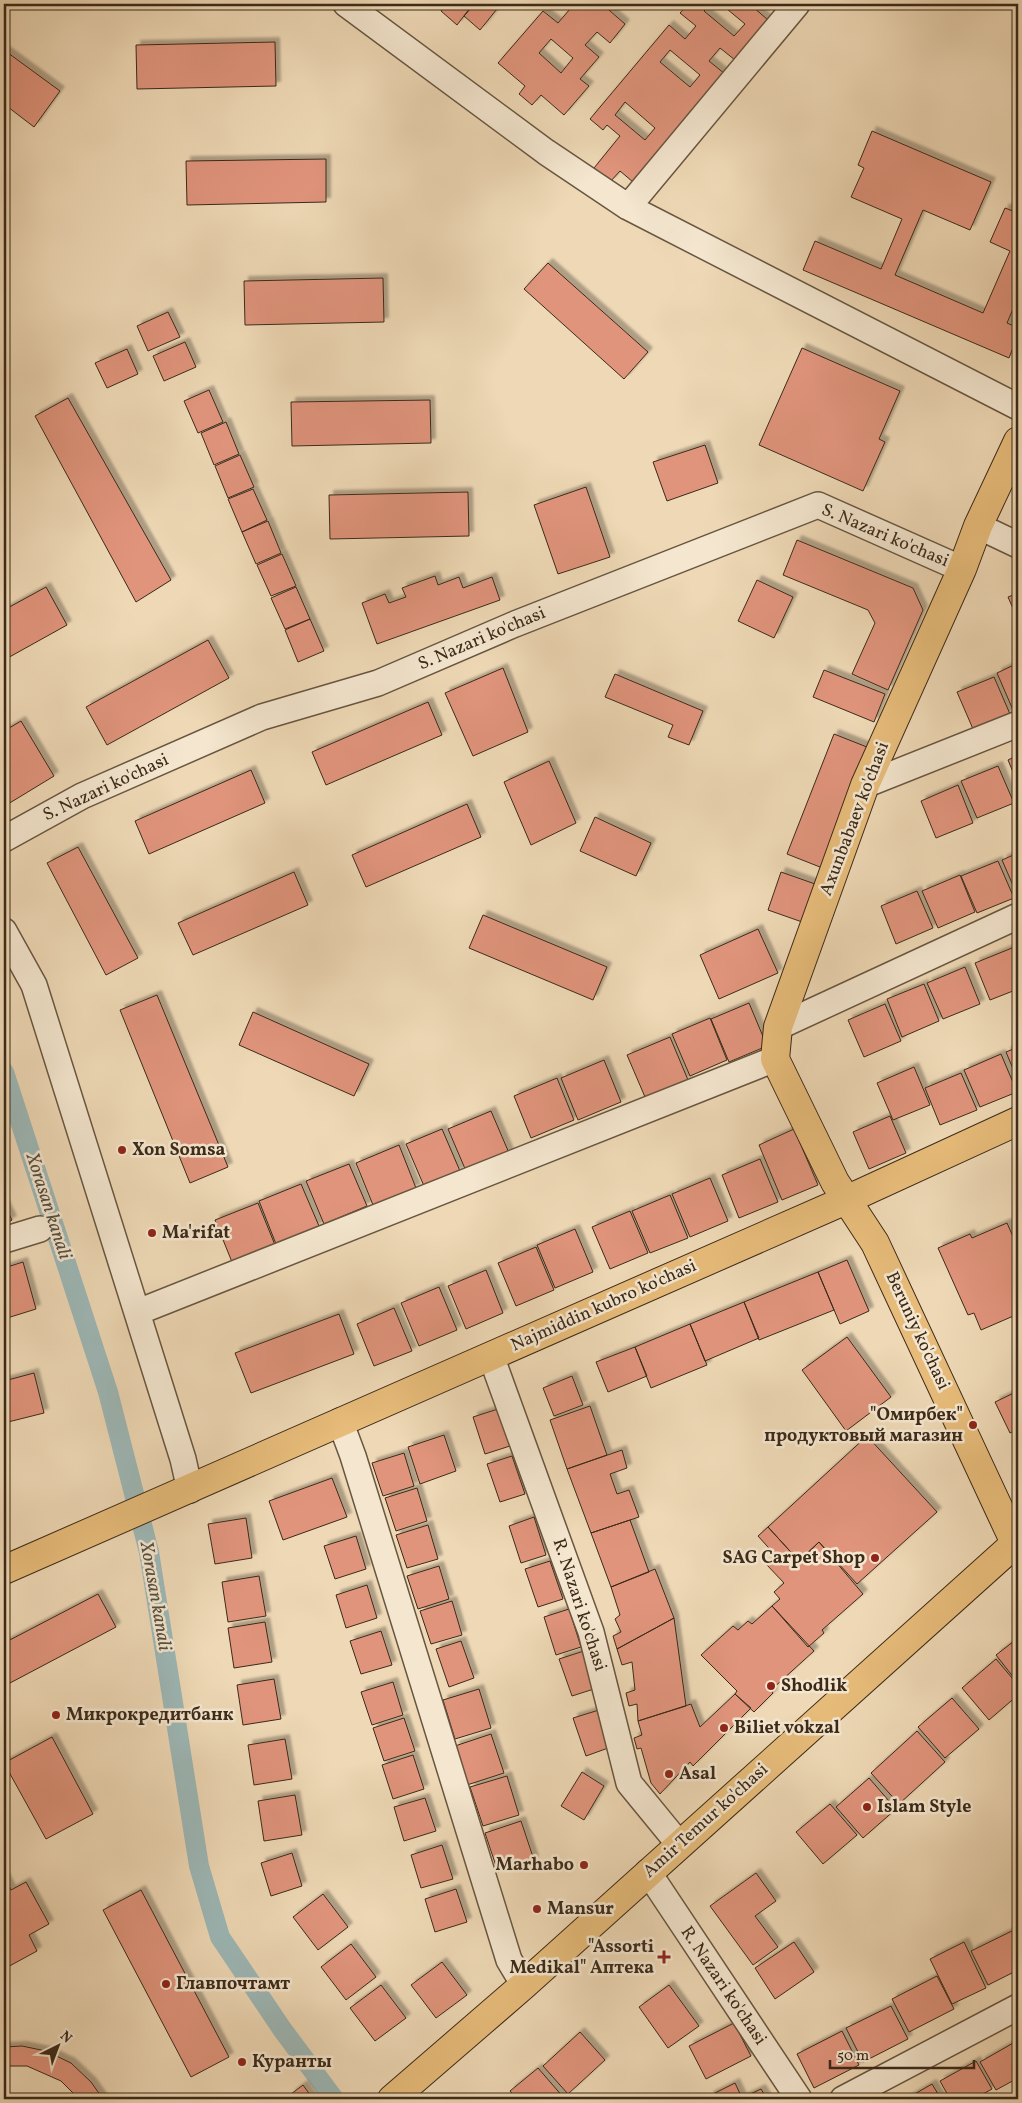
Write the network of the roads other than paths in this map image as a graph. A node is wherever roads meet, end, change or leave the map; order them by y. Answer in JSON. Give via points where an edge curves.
{"nodes":[{"id":1,"x":346,"y":4,"type":"edge"},
{"id":2,"x":797,"y":4,"type":"edge"},
{"id":3,"x":628,"y":207,"type":"junction"},
{"id":4,"x":1018,"y":407,"type":"edge"},
{"id":5,"x":1018,"y":441,"type":"edge"},
{"id":6,"x":978,"y":526,"type":"junction"},
{"id":7,"x":1018,"y":545,"type":"edge"},
{"id":8,"x":962,"y":570,"type":"junction"},
{"id":9,"x":1018,"y":724,"type":"edge"},
{"id":10,"x":865,"y":785,"type":"junction"},
{"id":11,"x":4,"y":839,"type":"edge"},
{"id":12,"x":1018,"y":916,"type":"edge"},
{"id":13,"x":4,"y":931,"type":"edge"},
{"id":14,"x":778,"y":1027,"type":"junction"},
{"id":15,"x":775,"y":1059,"type":"junction"},
{"id":16,"x":1018,"y":1121,"type":"edge"},
{"id":17,"x":846,"y":1200,"type":"junction"},
{"id":18,"x":40,"y":1229,"type":"dead end"},
{"id":19,"x":4,"y":1240,"type":"edge"},
{"id":20,"x":138,"y":1312,"type":"junction"},
{"id":21,"x":491,"y":1356,"type":"junction"},
{"id":22,"x":340,"y":1421,"type":"junction"},
{"id":23,"x":190,"y":1490,"type":"junction"},
{"id":24,"x":1017,"y":1544,"type":"edge"},
{"id":25,"x":4,"y":1570,"type":"edge"},
{"id":26,"x":679,"y":1844,"type":"junction"},
{"id":27,"x":648,"y":1872,"type":"junction"},
{"id":28,"x":524,"y":1985,"type":"junction"},
{"id":29,"x":1018,"y":2007,"type":"edge"},
{"id":30,"x":392,"y":2099,"type":"edge"},
{"id":31,"x":799,"y":2099,"type":"edge"},
{"id":32,"x":843,"y":2099,"type":"edge"}],
"edges":[{"from":1,"to":3,"type":"street","via":[[546,152]]},
{"from":2,"to":3,"type":"street"},
{"from":3,"to":4,"type":"street"},
{"from":5,"to":6,"type":"main road","name":"Axunbabaev ko'chasi"},
{"from":6,"to":7,"type":"street"},
{"from":6,"to":8,"type":"main road","name":"Axunbabaev ko'chasi"},
{"from":8,"to":10,"type":"main road","name":"Axunbabaev ko'chasi"},
{"from":8,"to":11,"type":"street","name":"S. Nazari ko'chasi","via":[[818,505],[515,624],[378,683],[262,717],[82,796]]},
{"from":9,"to":10,"type":"street"},
{"from":10,"to":14,"type":"main road","name":"Axunbabaev ko'chasi"},
{"from":12,"to":14,"type":"street"},
{"from":13,"to":20,"type":"street","via":[[34,985]]},
{"from":14,"to":15,"type":"main road","name":"Axunbabaev ko'chasi"},
{"from":15,"to":17,"type":"main road"},
{"from":15,"to":20,"type":"street"},
{"from":16,"to":17,"type":"main road","name":"Najmiddin kubro ko'chasi"},
{"from":17,"to":21,"type":"main road","name":"Najmiddin kubro ko'chasi"},
{"from":17,"to":24,"type":"main road","name":"Beruniy ko'chasi","via":[[875,1243]]},
{"from":18,"to":19,"type":"street"},
{"from":20,"to":23,"type":"street"},
{"from":21,"to":22,"type":"main road","name":"Najmiddin kubro ko'chasi"},
{"from":21,"to":26,"type":"street","name":"R. Nazari ko'chasi","via":[[591,1632],[629,1783]]},
{"from":22,"to":23,"type":"main road","name":"Najmiddin kubro ko'chasi"},
{"from":22,"to":28,"type":"street","via":[[509,1960]]},
{"from":23,"to":25,"type":"main road","name":"Najmiddin kubro ko'chasi"},
{"from":24,"to":26,"type":"main road","name":"Amir Temur ko'chasi"},
{"from":26,"to":27,"type":"main road","name":"Amir Temur ko'chasi"},
{"from":27,"to":28,"type":"main road","name":"Amir Temur ko'chasi"},
{"from":27,"to":31,"type":"street","name":"R. Nazari ko'chasi"},
{"from":28,"to":30,"type":"main road","name":"Amir Temur ko'chasi"},
{"from":29,"to":32,"type":"street"}]}
